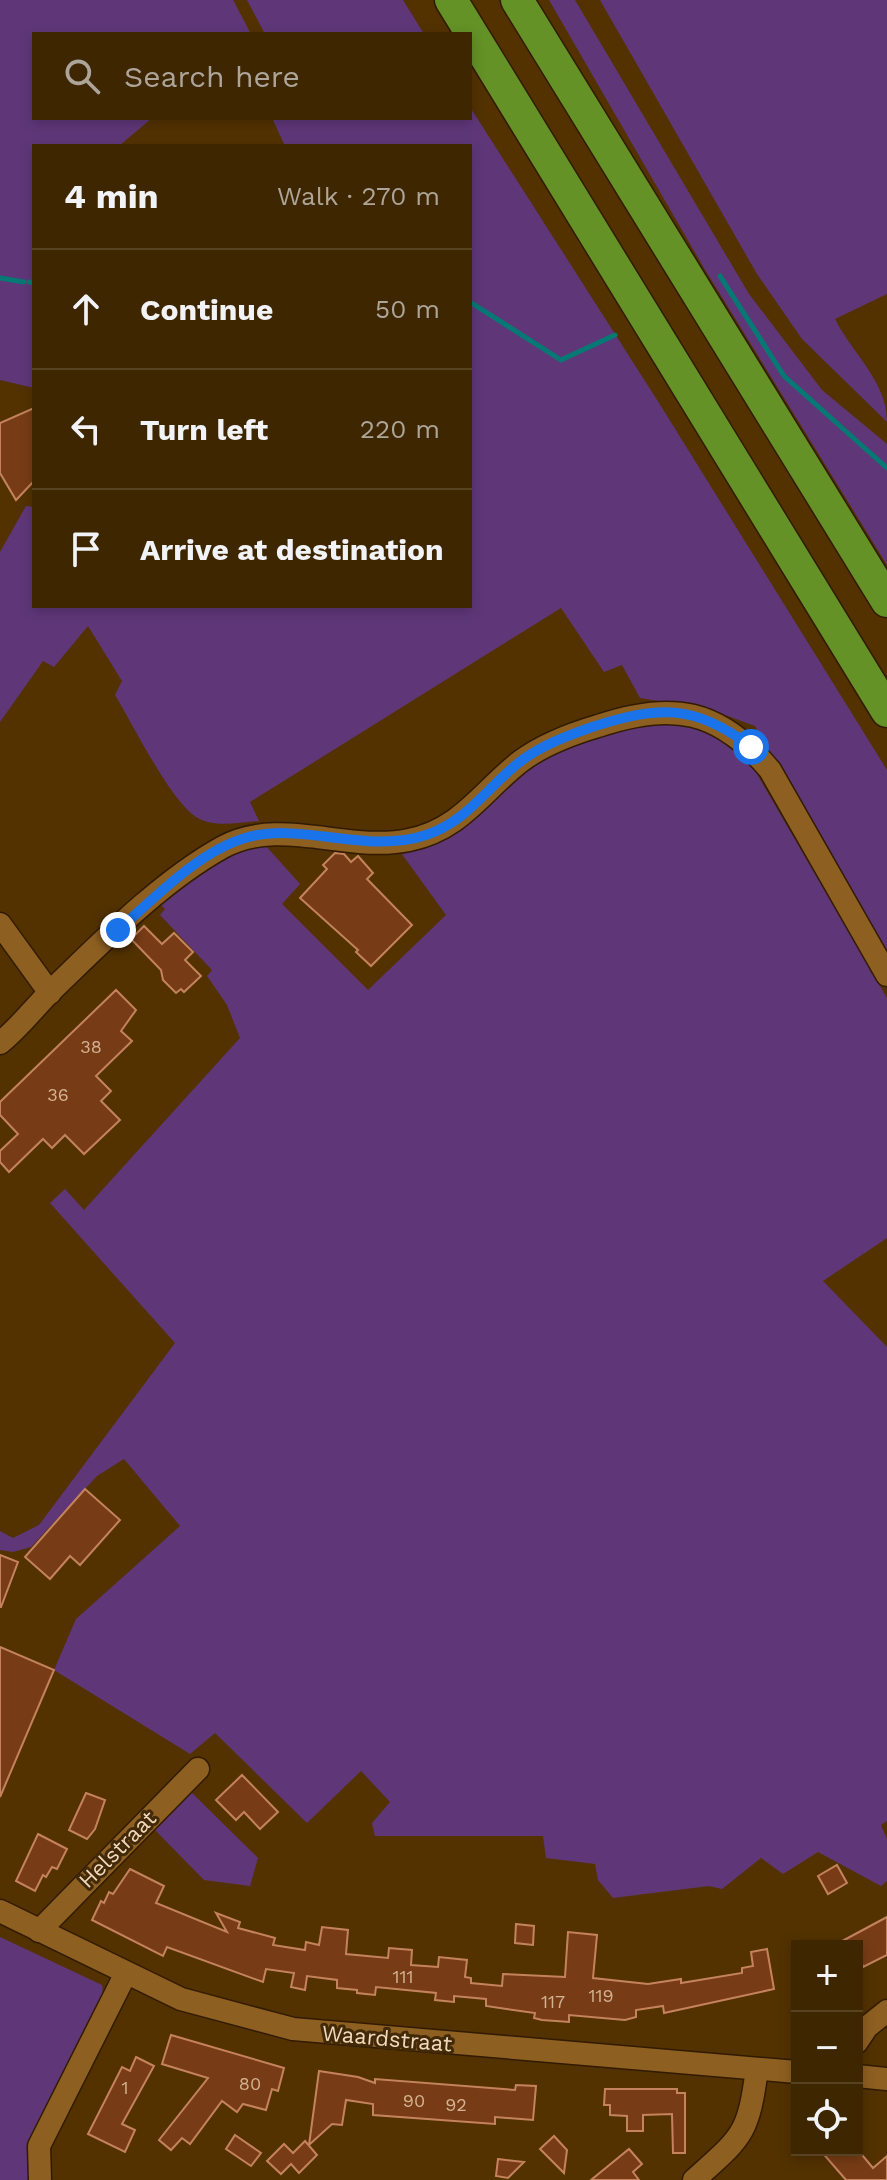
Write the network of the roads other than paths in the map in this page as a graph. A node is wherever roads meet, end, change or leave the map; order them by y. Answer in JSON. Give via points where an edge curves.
{"nodes":[{"id":1,"x":451,"y":0,"type":"edge"},
{"id":2,"x":517,"y":0,"type":"edge"},
{"id":3,"x":471,"y":32,"type":"edge"},
{"id":4,"x":472,"y":34,"type":"edge"},
{"id":5,"x":887,"y":601,"type":"edge"},
{"id":6,"x":887,"y":711,"type":"edge"},
{"id":7,"x":0,"y":924,"type":"edge"},
{"id":8,"x":887,"y":975,"type":"edge"},
{"id":9,"x":50,"y":993,"type":"junction"},
{"id":10,"x":0,"y":1043,"type":"edge"},
{"id":11,"x":198,"y":1769,"type":"dead end"},
{"id":12,"x":0,"y":1911,"type":"edge"},
{"id":13,"x":39,"y":1931,"type":"junction"},
{"id":14,"x":125,"y":1975,"type":"junction"},
{"id":15,"x":887,"y":2011,"type":"edge"},
{"id":16,"x":863,"y":2033,"type":"edge"},
{"id":17,"x":757,"y":2069,"type":"junction"},
{"id":18,"x":791,"y":2072,"type":"edge"},
{"id":19,"x":863,"y":2077,"type":"edge"},
{"id":20,"x":887,"y":2079,"type":"edge"},
{"id":21,"x":40,"y":2180,"type":"edge"},
{"id":22,"x":694,"y":2180,"type":"edge"}],
"edges":[{"from":1,"to":3,"type":"highway"},
{"from":2,"to":5,"type":"highway"},
{"from":4,"to":6,"type":"highway"},
{"from":7,"to":9,"type":"street"},
{"from":8,"to":9,"type":"street","via":[[770,770],[751,747],[706,719],[654,711],[570,735],[539,750],[454,822],[408,841],[269,835],[224,847],[165,890]]},
{"from":9,"to":10,"type":"street"},
{"from":11,"to":13,"type":"street","name":"Helstraat"},
{"from":12,"to":13,"type":"street","name":"Waardstraat"},
{"from":13,"to":14,"type":"street","name":"Waardstraat"},
{"from":14,"to":17,"type":"street","name":"Waardstraat","via":[[231,2015],[293,2029]]},
{"from":14,"to":21,"type":"street","via":[[39,2146]]},
{"from":15,"to":16,"type":"street"},
{"from":17,"to":18,"type":"street","name":"Waardstraat"},
{"from":17,"to":22,"type":"street","via":[[751,2114],[738,2141]]},
{"from":19,"to":20,"type":"street"}]}
